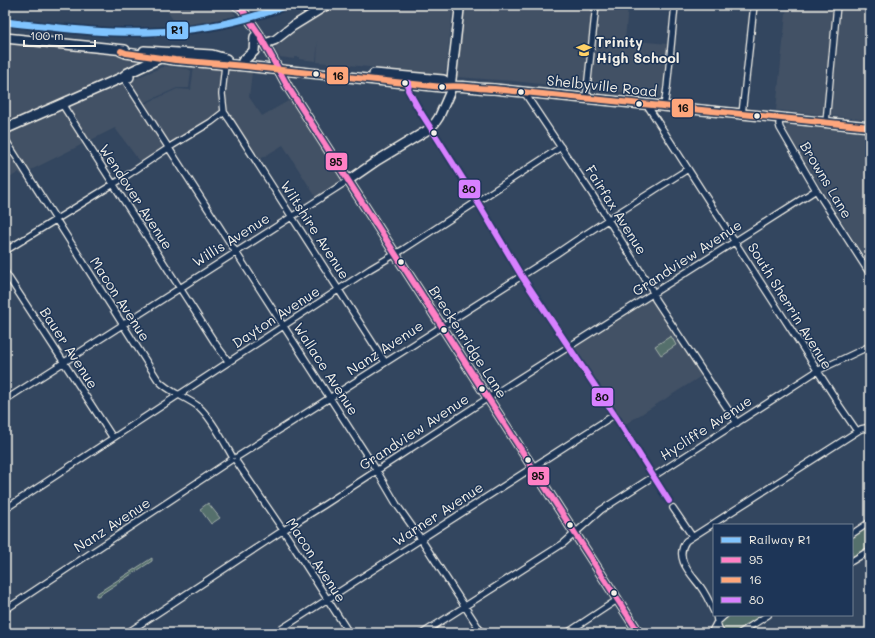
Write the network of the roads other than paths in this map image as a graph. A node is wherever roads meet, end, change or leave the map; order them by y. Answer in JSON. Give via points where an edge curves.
{"nodes":[{"id":1,"x":327,"y":5,"type":"edge"},
{"id":2,"x":460,"y":5,"type":"edge"},
{"id":3,"x":596,"y":5,"type":"edge"},
{"id":4,"x":675,"y":5,"type":"edge"},
{"id":5,"x":754,"y":5,"type":"edge"},
{"id":6,"x":837,"y":5,"type":"edge"},
{"id":7,"x":237,"y":6,"type":"edge"},
{"id":8,"x":5,"y":38,"type":"edge"},
{"id":9,"x":260,"y":39,"type":"junction"},
{"id":10,"x":121,"y":51,"type":"junction"},
{"id":11,"x":136,"y":54,"type":"junction"},
{"id":12,"x":164,"y":59,"type":"junction"},
{"id":13,"x":244,"y":61,"type":"junction"},
{"id":14,"x":225,"y":62,"type":"junction"},
{"id":15,"x":141,"y":67,"type":"junction"},
{"id":16,"x":277,"y":67,"type":"junction"},
{"id":17,"x":123,"y":77,"type":"junction"},
{"id":18,"x":409,"y":83,"type":"junction"},
{"id":19,"x":450,"y":85,"type":"junction"},
{"id":20,"x":524,"y":92,"type":"junction"},
{"id":21,"x":586,"y":98,"type":"junction"},
{"id":22,"x":62,"y":104,"type":"junction"},
{"id":23,"x":647,"y":105,"type":"junction"},
{"id":24,"x":664,"y":106,"type":"junction"},
{"id":25,"x":224,"y":112,"type":"junction"},
{"id":26,"x":742,"y":114,"type":"junction"},
{"id":27,"x":780,"y":118,"type":"junction"},
{"id":28,"x":826,"y":122,"type":"junction"},
{"id":29,"x":870,"y":127,"type":"edge"},
{"id":30,"x":430,"y":128,"type":"junction"},
{"id":31,"x":5,"y":130,"type":"edge"},
{"id":32,"x":5,"y":139,"type":"edge"},
{"id":33,"x":561,"y":147,"type":"junction"},
{"id":34,"x":169,"y":148,"type":"junction"},
{"id":35,"x":688,"y":169,"type":"junction"},
{"id":36,"x":349,"y":180,"type":"junction"},
{"id":37,"x":113,"y":184,"type":"junction"},
{"id":38,"x":816,"y":190,"type":"junction"},
{"id":39,"x":477,"y":201,"type":"junction"},
{"id":40,"x":292,"y":216,"type":"junction"},
{"id":41,"x":55,"y":220,"type":"junction"},
{"id":42,"x":608,"y":220,"type":"junction"},
{"id":43,"x":734,"y":241,"type":"junction"},
{"id":44,"x":5,"y":251,"type":"edge"},
{"id":45,"x":236,"y":252,"type":"junction"},
{"id":46,"x":396,"y":254,"type":"junction"},
{"id":47,"x":5,"y":272,"type":"edge"},
{"id":48,"x":870,"y":274,"type":"edge"},
{"id":49,"x":521,"y":275,"type":"junction"},
{"id":50,"x":180,"y":288,"type":"junction"},
{"id":51,"x":339,"y":290,"type":"junction"},
{"id":52,"x":653,"y":293,"type":"junction"},
{"id":53,"x":123,"y":325,"type":"junction"},
{"id":54,"x":284,"y":326,"type":"junction"},
{"id":55,"x":442,"y":326,"type":"junction"},
{"id":56,"x":870,"y":346,"type":"edge"},
{"id":57,"x":569,"y":347,"type":"junction"},
{"id":58,"x":229,"y":362,"type":"junction"},
{"id":59,"x":386,"y":362,"type":"junction"},
{"id":60,"x":64,"y":363,"type":"junction"},
{"id":61,"x":817,"y":371,"type":"junction"},
{"id":62,"x":178,"y":395,"type":"junction"},
{"id":63,"x":330,"y":398,"type":"junction"},
{"id":64,"x":488,"y":398,"type":"junction"},
{"id":65,"x":5,"y":400,"type":"edge"},
{"id":66,"x":614,"y":415,"type":"junction"},
{"id":67,"x":737,"y":423,"type":"junction"},
{"id":68,"x":870,"y":426,"type":"edge"},
{"id":69,"x":857,"y":431,"type":"junction"},
{"id":70,"x":113,"y":438,"type":"junction"},
{"id":71,"x":234,"y":459,"type":"junction"},
{"id":72,"x":532,"y":467,"type":"junction"},
{"id":73,"x":377,"y":471,"type":"junction"},
{"id":74,"x":654,"y":476,"type":"junction"},
{"id":75,"x":669,"y":502,"type":"dead end"},
{"id":76,"x":673,"y":508,"type":"dead end"},
{"id":77,"x":5,"y":509,"type":"edge"},
{"id":78,"x":870,"y":522,"type":"edge"},
{"id":79,"x":283,"y":530,"type":"junction"},
{"id":80,"x":575,"y":533,"type":"junction"},
{"id":81,"x":853,"y":533,"type":"edge"},
{"id":82,"x":692,"y":536,"type":"junction"},
{"id":83,"x":421,"y":539,"type":"junction"},
{"id":84,"x":870,"y":550,"type":"edge"},
{"id":85,"x":853,"y":560,"type":"edge"},
{"id":86,"x":327,"y":599,"type":"junction"},
{"id":87,"x":617,"y":600,"type":"junction"},
{"id":88,"x":465,"y":606,"type":"junction"},
{"id":89,"x":5,"y":610,"type":"edge"},
{"id":90,"x":713,"y":610,"type":"edge"},
{"id":91,"x":716,"y":616,"type":"edge"},
{"id":92,"x":724,"y":616,"type":"edge"},
{"id":93,"x":766,"y":616,"type":"edge"},
{"id":94,"x":717,"y":622,"type":"junction"},
{"id":95,"x":127,"y":633,"type":"edge"},
{"id":96,"x":275,"y":633,"type":"edge"},
{"id":97,"x":349,"y":633,"type":"edge"},
{"id":98,"x":423,"y":633,"type":"edge"},
{"id":99,"x":482,"y":633,"type":"edge"},
{"id":100,"x":567,"y":633,"type":"edge"},
{"id":101,"x":639,"y":633,"type":"edge"},
{"id":102,"x":711,"y":633,"type":"edge"},
{"id":103,"x":721,"y":633,"type":"edge"},
{"id":104,"x":740,"y":633,"type":"edge"}],
"edges":[{"from":1,"to":9,"type":"main road","via":[[275,40]]},
{"from":2,"to":19,"type":"main road","name":"Willis Avenue"},
{"from":3,"to":21,"type":"street"},
{"from":4,"to":24,"type":"street"},
{"from":5,"to":26,"type":"street"},
{"from":6,"to":28,"type":"street"},
{"from":7,"to":9,"type":"main road","name":"Breckenridge Lane","via":[[239,13]]},
{"from":8,"to":10,"type":"main road"},
{"from":9,"to":13,"type":"main road","via":[[254,51]]},
{"from":9,"to":16,"type":"main road","name":"Breckenridge Lane"},
{"from":10,"to":11,"type":"main road"},
{"from":10,"to":14,"type":"main road","via":[[212,55]]},
{"from":11,"to":12,"type":"main road"},
{"from":11,"to":15,"type":"main road","via":[[141,59]]},
{"from":12,"to":14,"type":"main road","via":[[173,55]]},
{"from":12,"to":15,"type":"main road"},
{"from":12,"to":17,"type":"main road","via":[[129,77]]},
{"from":13,"to":14,"type":"main road","name":"Shelbyville Road"},
{"from":13,"to":16,"type":"main road","name":"Shelbyville Road"},
{"from":14,"to":16,"type":"main road","name":"Shelbyville Road"},
{"from":14,"to":25,"type":"street","via":[[222,93]]},
{"from":15,"to":17,"type":"main road"},
{"from":16,"to":18,"type":"main road","name":"Shelbyville Road"},
{"from":16,"to":19,"type":"main road","name":"Shelbyville Road","via":[[443,80]]},
{"from":16,"to":36,"type":"main road","name":"Breckenridge Lane"},
{"from":17,"to":22,"type":"main road"},
{"from":17,"to":34,"type":"street","name":"Wallace Avenue"},
{"from":18,"to":19,"type":"main road","name":"Shelbyville Road","via":[[442,87]]},
{"from":18,"to":30,"type":"street","via":[[408,90]]},
{"from":19,"to":20,"type":"main road","name":"Shelbyville Road"},
{"from":19,"to":30,"type":"main road","name":"Willis Avenue","via":[[449,96],[439,117]]},
{"from":20,"to":21,"type":"main road","name":"Shelbyville Road"},
{"from":20,"to":33,"type":"street","name":"Fairfax Avenue"},
{"from":21,"to":23,"type":"main road","name":"Shelbyville Road"},
{"from":22,"to":31,"type":"main road"},
{"from":22,"to":37,"type":"street","name":"Wendover Avenue"},
{"from":23,"to":24,"type":"main road","name":"Shelbyville Road"},
{"from":23,"to":35,"type":"street","name":"South Sherrin Avenue"},
{"from":24,"to":26,"type":"main road","name":"Shelbyville Road"},
{"from":25,"to":34,"type":"street"},
{"from":25,"to":40,"type":"street","name":"Wiltshire Avenue"},
{"from":26,"to":27,"type":"main road","name":"Shelbyville Road"},
{"from":27,"to":28,"type":"main road","name":"Shelbyville Road"},
{"from":27,"to":38,"type":"street","name":"Browns Lane","via":[[780,128]]},
{"from":28,"to":29,"type":"main road","name":"Shelbyville Road"},
{"from":30,"to":36,"type":"main road","name":"Willis Avenue"},
{"from":30,"to":39,"type":"street"},
{"from":32,"to":41,"type":"street","name":"Macon Avenue"},
{"from":33,"to":39,"type":"street","name":"Dayton Avenue"},
{"from":33,"to":42,"type":"street","name":"Fairfax Avenue"},
{"from":34,"to":37,"type":"street"},
{"from":34,"to":45,"type":"street","name":"Wallace Avenue"},
{"from":35,"to":42,"type":"street","name":"Nanz Avenue"},
{"from":35,"to":43,"type":"street","name":"South Sherrin Avenue"},
{"from":36,"to":40,"type":"street","name":"Willis Avenue"},
{"from":36,"to":46,"type":"main road","name":"Breckenridge Lane"},
{"from":37,"to":41,"type":"street"},
{"from":37,"to":50,"type":"street","name":"Wendover Avenue"},
{"from":38,"to":43,"type":"street","name":"Grandview Avenue"},
{"from":38,"to":48,"type":"street","name":"Browns Lane"},
{"from":39,"to":46,"type":"street","name":"Dayton Avenue"},
{"from":39,"to":49,"type":"street"},
{"from":40,"to":45,"type":"street","name":"Willis Avenue"},
{"from":40,"to":51,"type":"street","name":"Wiltshire Avenue"},
{"from":41,"to":44,"type":"street"},
{"from":41,"to":53,"type":"street","name":"Macon Avenue"},
{"from":42,"to":49,"type":"street","name":"Nanz Avenue"},
{"from":42,"to":52,"type":"street","name":"Fairfax Avenue"},
{"from":43,"to":52,"type":"street","name":"Grandview Avenue"},
{"from":43,"to":61,"type":"street","name":"South Sherrin Avenue"},
{"from":45,"to":50,"type":"street","name":"Willis Avenue"},
{"from":45,"to":54,"type":"street","name":"Wallace Avenue"},
{"from":46,"to":51,"type":"street","name":"Dayton Avenue"},
{"from":46,"to":55,"type":"main road","name":"Breckenridge Lane"},
{"from":47,"to":60,"type":"street","name":"Bauer Avenue"},
{"from":49,"to":55,"type":"street","name":"Nanz Avenue"},
{"from":49,"to":57,"type":"street"},
{"from":50,"to":53,"type":"street","name":"Willis Avenue"},
{"from":50,"to":58,"type":"street","name":"Wendover Avenue"},
{"from":51,"to":54,"type":"street","name":"Dayton Avenue"},
{"from":51,"to":59,"type":"street","name":"Wiltshire Avenue"},
{"from":52,"to":57,"type":"street","name":"Grandview Avenue"},
{"from":52,"to":67,"type":"street","name":"Fairfax Avenue"},
{"from":53,"to":60,"type":"street","name":"Willis Avenue"},
{"from":53,"to":62,"type":"street","name":"Macon Avenue","via":[[158,380]]},
{"from":54,"to":58,"type":"street","name":"Dayton Avenue"},
{"from":54,"to":63,"type":"street","name":"Wallace Avenue"},
{"from":55,"to":59,"type":"street","name":"Nanz Avenue"},
{"from":55,"to":64,"type":"main road","name":"Breckenridge Lane"},
{"from":56,"to":61,"type":"street","name":"Hycliffe Avenue"},
{"from":57,"to":64,"type":"street","name":"Grandview Avenue"},
{"from":57,"to":66,"type":"street"},
{"from":58,"to":62,"type":"street","name":"Dayton Avenue"},
{"from":59,"to":63,"type":"street","name":"Nanz Avenue"},
{"from":60,"to":65,"type":"street","name":"Willis Avenue"},
{"from":60,"to":70,"type":"street","name":"Bauer Avenue"},
{"from":61,"to":67,"type":"street","name":"Hycliffe Avenue"},
{"from":61,"to":69,"type":"street","name":"South Sherrin Avenue"},
{"from":62,"to":70,"type":"street","name":"Dayton Avenue"},
{"from":62,"to":71,"type":"street","name":"Macon Avenue","via":[[202,410]]},
{"from":63,"to":71,"type":"street","name":"Nanz Avenue"},
{"from":63,"to":73,"type":"street","name":"Wallace Avenue"},
{"from":64,"to":72,"type":"main road","name":"Breckenridge Lane"},
{"from":64,"to":73,"type":"street","name":"Grandview Avenue"},
{"from":66,"to":72,"type":"street","name":"Warner Avenue"},
{"from":66,"to":74,"type":"street"},
{"from":67,"to":74,"type":"street","name":"Hycliffe Avenue"},
{"from":68,"to":69,"type":"street"},
{"from":69,"to":82,"type":"street"},
{"from":70,"to":77,"type":"street","name":"Dayton Avenue"},
{"from":71,"to":79,"type":"street","name":"Macon Avenue"},
{"from":71,"to":89,"type":"street","name":"Nanz Avenue"},
{"from":72,"to":80,"type":"main road","name":"Breckenridge Lane"},
{"from":72,"to":83,"type":"street","name":"Warner Avenue"},
{"from":73,"to":79,"type":"street","name":"Grandview Avenue"},
{"from":73,"to":83,"type":"street","name":"Wallace Avenue"},
{"from":74,"to":75,"type":"street"},
{"from":74,"to":80,"type":"street","name":"Hycliffe Avenue","via":[[601,510]]},
{"from":76,"to":82,"type":"street"},
{"from":78,"to":81,"type":"street"},
{"from":79,"to":86,"type":"street","name":"Macon Avenue"},
{"from":79,"to":95,"type":"street","name":"Grandview Avenue"},
{"from":80,"to":87,"type":"main road","name":"Breckenridge Lane"},
{"from":80,"to":88,"type":"street","name":"Hycliffe Avenue","via":[[564,543]]},
{"from":82,"to":90,"type":"street","via":[[684,543],[683,562]]},
{"from":83,"to":86,"type":"street","name":"Warner Avenue"},
{"from":83,"to":88,"type":"street","name":"Wallace Avenue"},
{"from":84,"to":85,"type":"street"},
{"from":86,"to":96,"type":"street","name":"Warner Avenue"},
{"from":86,"to":97,"type":"street","name":"Macon Avenue"},
{"from":87,"to":100,"type":"street"},
{"from":87,"to":101,"type":"main road","name":"Breckenridge Lane"},
{"from":88,"to":98,"type":"street","name":"Hycliffe Avenue"},
{"from":88,"to":99,"type":"street","name":"Wallace Avenue"},
{"from":91,"to":94,"type":"street"},
{"from":92,"to":94,"type":"street"},
{"from":93,"to":104,"type":"street"},
{"from":94,"to":102,"type":"street"},
{"from":94,"to":103,"type":"street"}]}
